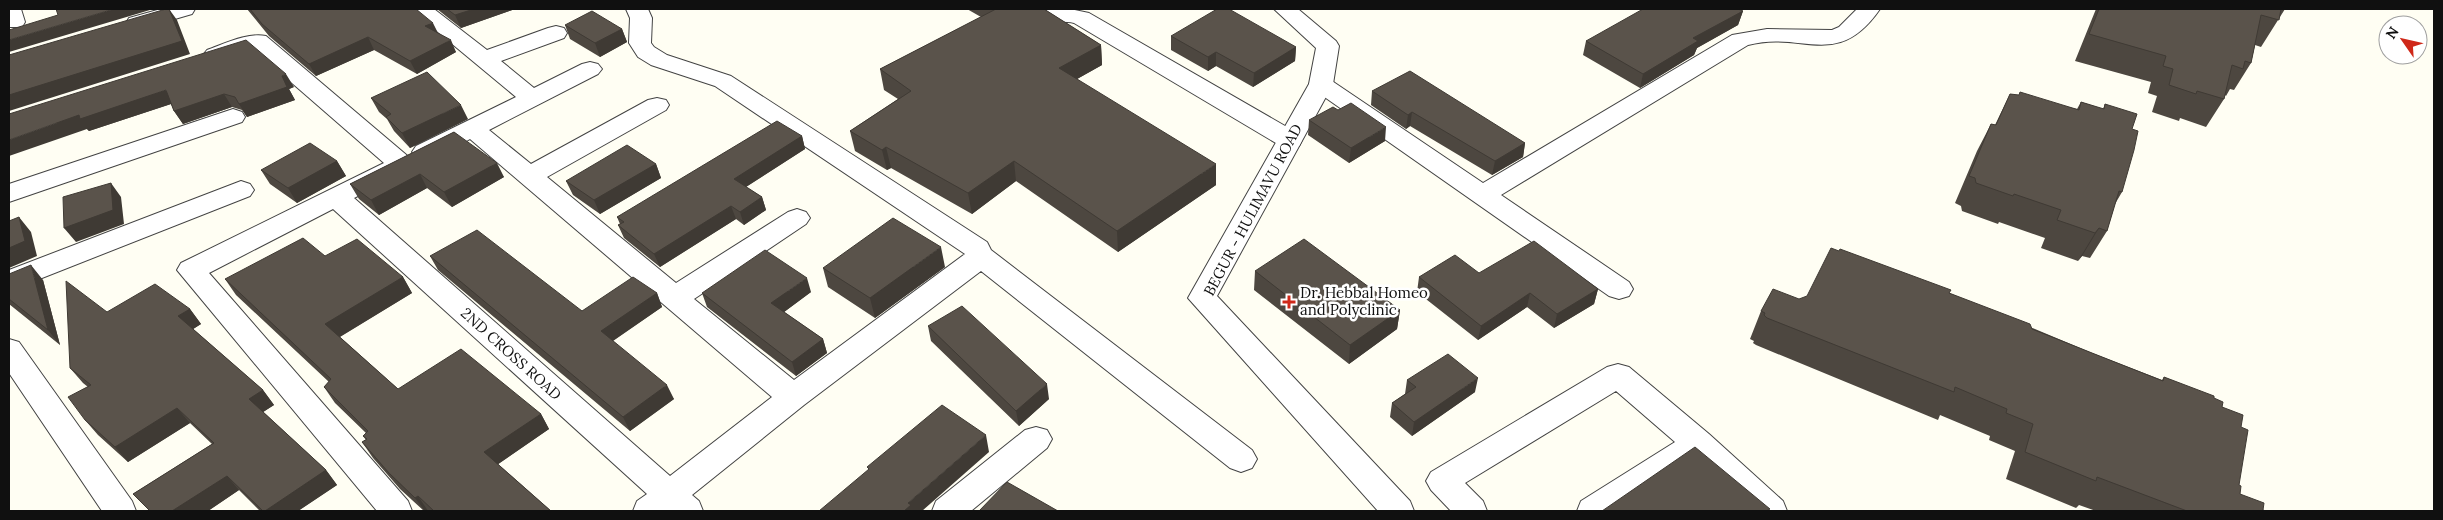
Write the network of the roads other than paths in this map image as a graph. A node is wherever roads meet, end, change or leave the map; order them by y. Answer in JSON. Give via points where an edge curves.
{"nodes":[{"id":1,"x":184,"y":9,"type":"edge"},
{"id":2,"x":421,"y":9,"type":"edge"},
{"id":3,"x":637,"y":9,"type":"edge"},
{"id":4,"x":1286,"y":9,"type":"edge"},
{"id":5,"x":1869,"y":9,"type":"edge"},
{"id":6,"x":1040,"y":16,"type":"edge"},
{"id":7,"x":117,"y":29,"type":"edge"},
{"id":8,"x":556,"y":33,"type":"dead end"},
{"id":9,"x":484,"y":59,"type":"junction"},
{"id":10,"x":194,"y":62,"type":"edge"},
{"id":11,"x":590,"y":69,"type":"dead end"},
{"id":12,"x":1321,"y":84,"type":"junction"},
{"id":13,"x":532,"y":98,"type":"junction"},
{"id":14,"x":657,"y":105,"type":"dead end"},
{"id":15,"x":233,"y":117,"type":"dead end"},
{"id":16,"x":472,"y":128,"type":"junction"},
{"id":17,"x":1290,"y":140,"type":"junction"},
{"id":18,"x":401,"y":164,"type":"junction"},
{"id":19,"x":529,"y":176,"type":"junction"},
{"id":20,"x":241,"y":190,"type":"dead end"},
{"id":21,"x":9,"y":193,"type":"edge"},
{"id":22,"x":1482,"y":195,"type":"junction"},
{"id":23,"x":336,"y":197,"type":"junction"},
{"id":24,"x":620,"y":216,"type":"edge"},
{"id":25,"x":797,"y":218,"type":"dead end"},
{"id":26,"x":595,"y":231,"type":"junction"},
{"id":27,"x":979,"y":254,"type":"junction"},
{"id":28,"x":9,"y":281,"type":"edge"},
{"id":29,"x":1619,"y":289,"type":"dead end"},
{"id":30,"x":676,"y":297,"type":"junction"},
{"id":31,"x":9,"y":350,"type":"edge"},
{"id":32,"x":793,"y":397,"type":"junction"},
{"id":33,"x":1036,"y":439,"type":"dead end"},
{"id":34,"x":1698,"y":443,"type":"junction"},
{"id":35,"x":1241,"y":459,"type":"dead end"},
{"id":36,"x":669,"y":506,"type":"edge"},
{"id":37,"x":120,"y":511,"type":"edge"},
{"id":38,"x":396,"y":511,"type":"edge"},
{"id":39,"x":951,"y":511,"type":"edge"},
{"id":40,"x":1398,"y":511,"type":"edge"},
{"id":41,"x":1471,"y":511,"type":"edge"},
{"id":42,"x":1593,"y":511,"type":"edge"},
{"id":43,"x":1771,"y":511,"type":"edge"}],
"edges":[{"from":1,"to":7,"type":"street"},
{"from":2,"to":9,"type":"street"},
{"from":3,"to":27,"type":"street","via":[[641,18],[640,43],[646,52],[659,60],[723,81],[742,92],[978,249]]},
{"from":4,"to":12,"type":"street","name":"BEGUR - HULIMAVU ROAD","via":[[1328,46]]},
{"from":5,"to":22,"type":"street","via":[[1840,35],[1761,34],[1740,40]]},
{"from":6,"to":17,"type":"street","via":[[1063,14],[1081,18]]},
{"from":8,"to":9,"type":"street"},
{"from":9,"to":13,"type":"street"},
{"from":10,"to":18,"type":"street","via":[[258,41]]},
{"from":11,"to":13,"type":"street"},
{"from":12,"to":17,"type":"street","name":"BEGUR - HULIMAVU ROAD"},
{"from":12,"to":22,"type":"street"},
{"from":13,"to":16,"type":"street"},
{"from":14,"to":19,"type":"street"},
{"from":15,"to":21,"type":"street"},
{"from":16,"to":18,"type":"street"},
{"from":16,"to":19,"type":"street"},
{"from":17,"to":40,"type":"street","name":"BEGUR - HULIMAVU ROAD","via":[[1202,298]]},
{"from":18,"to":23,"type":"street"},
{"from":19,"to":26,"type":"street"},
{"from":20,"to":28,"type":"street"},
{"from":22,"to":29,"type":"street"},
{"from":23,"to":36,"type":"street","name":"2ND CROSS ROAD"},
{"from":23,"to":38,"type":"street","via":[[191,270]]},
{"from":24,"to":26,"type":"street"},
{"from":25,"to":30,"type":"street"},
{"from":26,"to":30,"type":"street"},
{"from":27,"to":32,"type":"street"},
{"from":27,"to":35,"type":"street"},
{"from":30,"to":32,"type":"street"},
{"from":31,"to":37,"type":"street"},
{"from":32,"to":36,"type":"street"},
{"from":33,"to":39,"type":"street"},
{"from":34,"to":41,"type":"street","via":[[1618,375],[1442,482]]},
{"from":34,"to":42,"type":"street"},
{"from":34,"to":43,"type":"street"}]}
